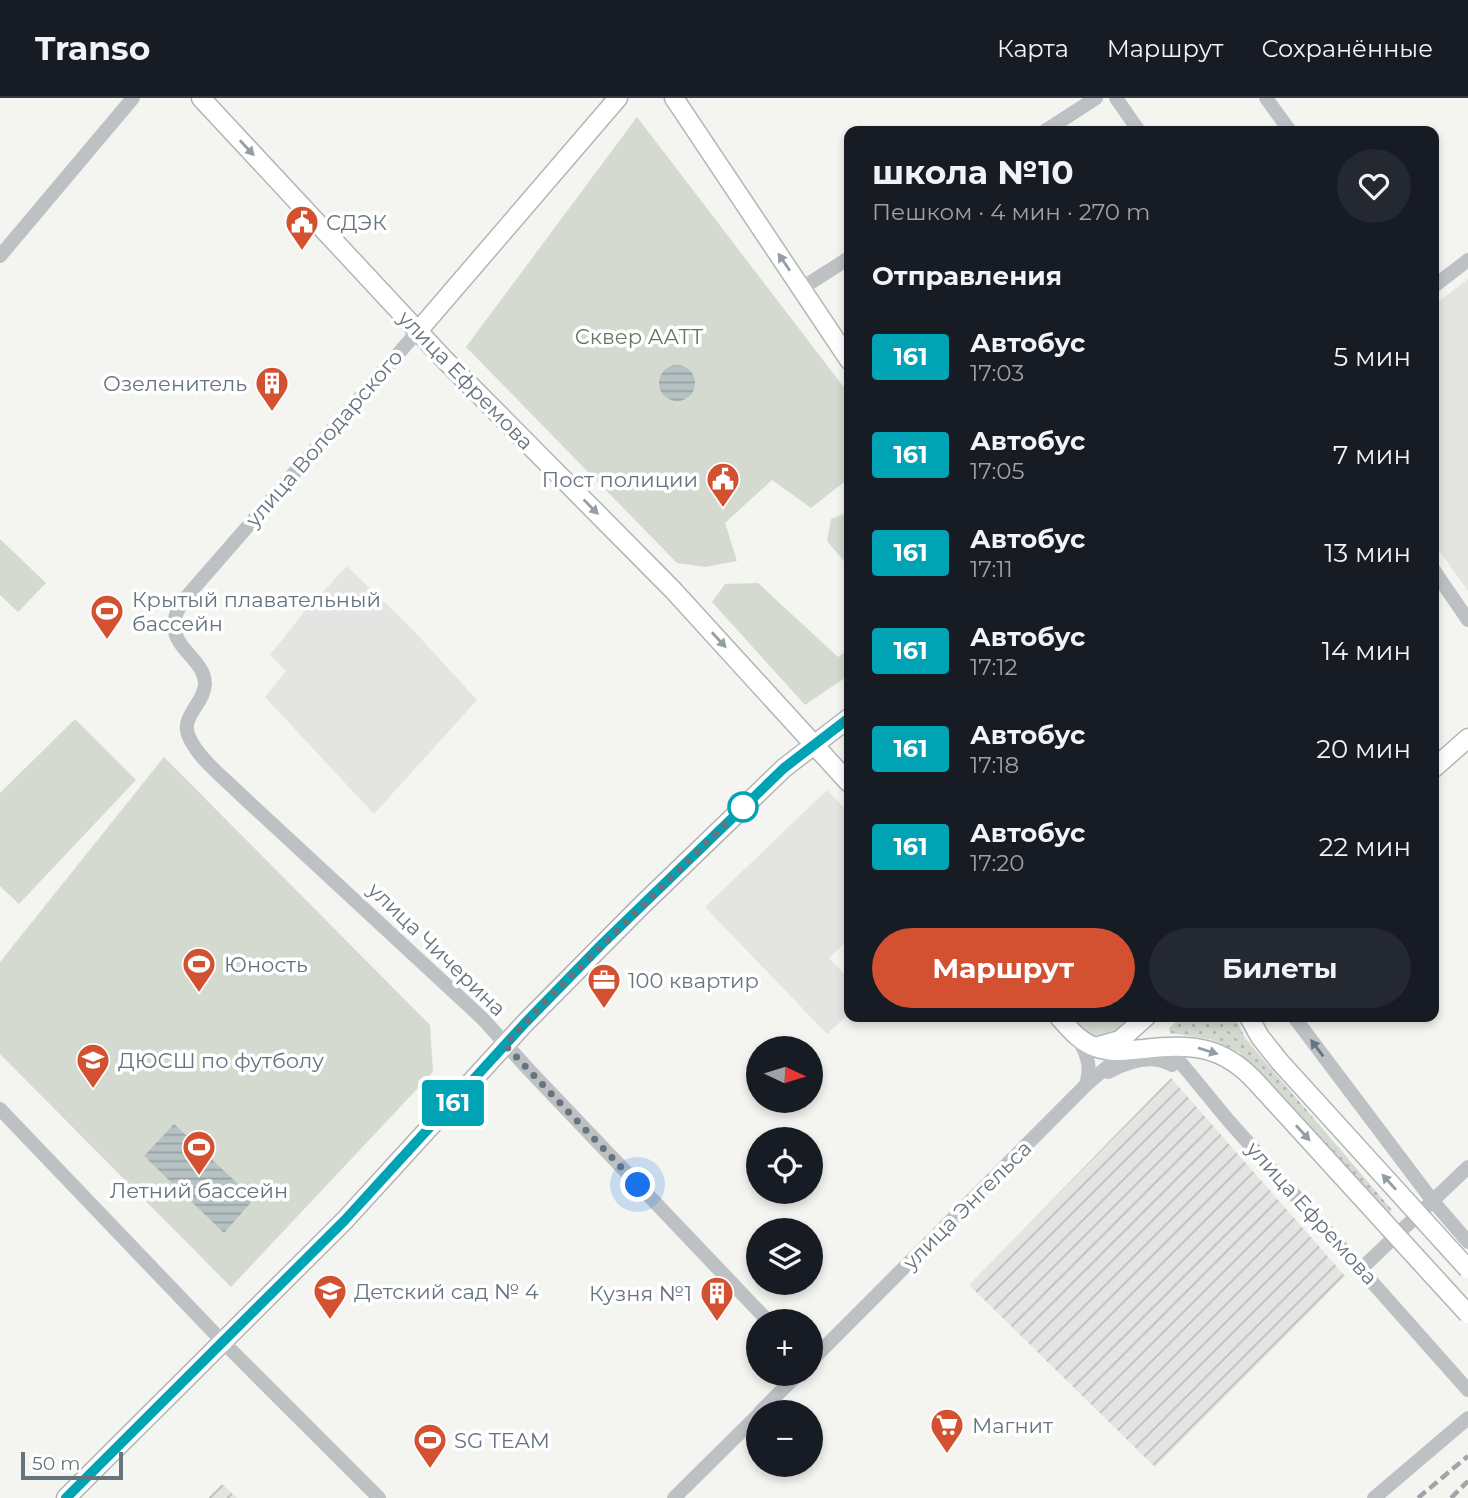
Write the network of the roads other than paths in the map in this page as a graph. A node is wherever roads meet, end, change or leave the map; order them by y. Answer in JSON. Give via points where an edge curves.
{"nodes":[{"id":1,"x":132,"y":98,"type":"edge"},
{"id":2,"x":201,"y":98,"type":"edge"},
{"id":3,"x":618,"y":98,"type":"edge"},
{"id":4,"x":674,"y":98,"type":"edge"},
{"id":5,"x":1096,"y":98,"type":"edge"},
{"id":6,"x":1116,"y":98,"type":"edge"},
{"id":7,"x":1266,"y":98,"type":"edge"},
{"id":8,"x":1053,"y":126,"type":"edge"},
{"id":9,"x":1136,"y":126,"type":"edge"},
{"id":10,"x":1286,"y":126,"type":"edge"},
{"id":11,"x":0,"y":256,"type":"edge"},
{"id":12,"x":1468,"y":260,"type":"edge"},
{"id":13,"x":844,"y":261,"type":"edge"},
{"id":14,"x":1439,"y":282,"type":"edge"},
{"id":15,"x":802,"y":288,"type":"junction"},
{"id":16,"x":418,"y":331,"type":"junction"},
{"id":17,"x":844,"y":352,"type":"edge"},
{"id":18,"x":1439,"y":578,"type":"edge"},
{"id":19,"x":1468,"y":620,"type":"edge"},
{"id":20,"x":173,"y":622,"type":"joint"},
{"id":21,"x":844,"y":721,"type":"edge"},
{"id":22,"x":1468,"y":738,"type":"edge"},
{"id":23,"x":813,"y":743,"type":"junction"},
{"id":24,"x":1439,"y":764,"type":"edge"},
{"id":25,"x":844,"y":777,"type":"edge"},
{"id":26,"x":1064,"y":1022,"type":"edge"},
{"id":27,"x":1140,"y":1022,"type":"edge"},
{"id":28,"x":1252,"y":1022,"type":"edge"},
{"id":29,"x":1298,"y":1022,"type":"edge"},
{"id":30,"x":1084,"y":1041,"type":"junction"},
{"id":31,"x":505,"y":1045,"type":"junction"},
{"id":32,"x":1148,"y":1048,"type":"junction"},
{"id":33,"x":1126,"y":1051,"type":"junction"},
{"id":34,"x":1086,"y":1084,"type":"junction"},
{"id":35,"x":1213,"y":1102,"type":"junction"},
{"id":36,"x":0,"y":1109,"type":"edge"},
{"id":37,"x":1468,"y":1167,"type":"edge"},
{"id":38,"x":1432,"y":1200,"type":"junction"},
{"id":39,"x":1468,"y":1242,"type":"edge"},
{"id":40,"x":1362,"y":1268,"type":"junction"},
{"id":41,"x":1468,"y":1269,"type":"edge"},
{"id":42,"x":757,"y":1309,"type":"edge"},
{"id":43,"x":1468,"y":1314,"type":"edge"},
{"id":44,"x":222,"y":1341,"type":"junction"},
{"id":45,"x":823,"y":1349,"type":"edge"},
{"id":46,"x":786,"y":1386,"type":"edge"},
{"id":47,"x":1468,"y":1390,"type":"edge"},
{"id":48,"x":772,"y":1400,"type":"edge"},
{"id":49,"x":1468,"y":1418,"type":"edge"},
{"id":50,"x":746,"y":1426,"type":"edge"},
{"id":51,"x":66,"y":1498,"type":"edge"},
{"id":52,"x":379,"y":1498,"type":"edge"},
{"id":53,"x":674,"y":1498,"type":"edge"},
{"id":54,"x":1374,"y":1498,"type":"edge"}],
"edges":[{"from":1,"to":11,"type":"street"},
{"from":2,"to":16,"type":"main road","name":"улица Ефремова","one_way":true},
{"from":3,"to":16,"type":"main road","name":"улица Володарского"},
{"from":15,"to":4,"type":"main road","one_way":true},
{"from":5,"to":8,"type":"street"},
{"from":6,"to":9,"type":"street"},
{"from":7,"to":10,"type":"street"},
{"from":12,"to":14,"type":"street"},
{"from":13,"to":15,"type":"street"},
{"from":15,"to":17,"type":"main road"},
{"from":16,"to":20,"type":"street","name":"улица Володарского","via":[[181,603]]},
{"from":16,"to":23,"type":"main road","name":"улица Ефремова","one_way":true,"via":[[673,590]]},
{"from":18,"to":19,"type":"street"},
{"from":20,"to":31,"type":"street","name":"улица Чичерина","via":[[177,639],[200,668],[205,684],[186,722],[196,747],[240,795],[483,1018]]},
{"from":21,"to":23,"type":"main road"},
{"from":22,"to":24,"type":"main road"},
{"from":23,"to":25,"type":"main road","name":"улица Ефремова"},
{"from":23,"to":31,"type":"main road","via":[[641,906]]},
{"from":26,"to":30,"type":"main road"},
{"from":27,"to":30,"type":"main road","via":[[1105,1046]]},
{"from":41,"to":28,"type":"main road","one_way":true,"bridge":true,"via":[[1280,1062]]},
{"from":38,"to":29,"type":"street","one_way":true},
{"from":30,"to":33,"type":"main road","via":[[1106,1051]]},
{"from":30,"to":34,"type":"street","via":[[1090,1068]]},
{"from":31,"to":42,"type":"street","name":"улица Чичерина"},
{"from":31,"to":44,"type":"main road","via":[[345,1220]]},
{"from":32,"to":33,"type":"main road"},
{"from":32,"to":35,"type":"street","name":"улица Ефремова","via":[[1177,1059]]},
{"from":32,"to":43,"type":"main road","one_way":true,"bridge":true,"via":[[1181,1046],[1230,1059]]},
{"from":33,"to":34,"type":"street","name":"улица Энгельса"},
{"from":34,"to":35,"type":"street","via":[[1129,1062],[1158,1059],[1171,1064]]},
{"from":34,"to":45,"type":"street","name":"улица Энгельса"},
{"from":35,"to":40,"type":"street","name":"улица Ефремова"},
{"from":36,"to":44,"type":"street"},
{"from":37,"to":38,"type":"street"},
{"from":38,"to":39,"type":"street"},
{"from":38,"to":40,"type":"street"},
{"from":40,"to":47,"type":"street","name":"улица Ефремова"},
{"from":44,"to":51,"type":"main road"},
{"from":44,"to":52,"type":"street"},
{"from":46,"to":48,"type":"street"},
{"from":49,"to":54,"type":"street"},
{"from":50,"to":53,"type":"street"}]}
